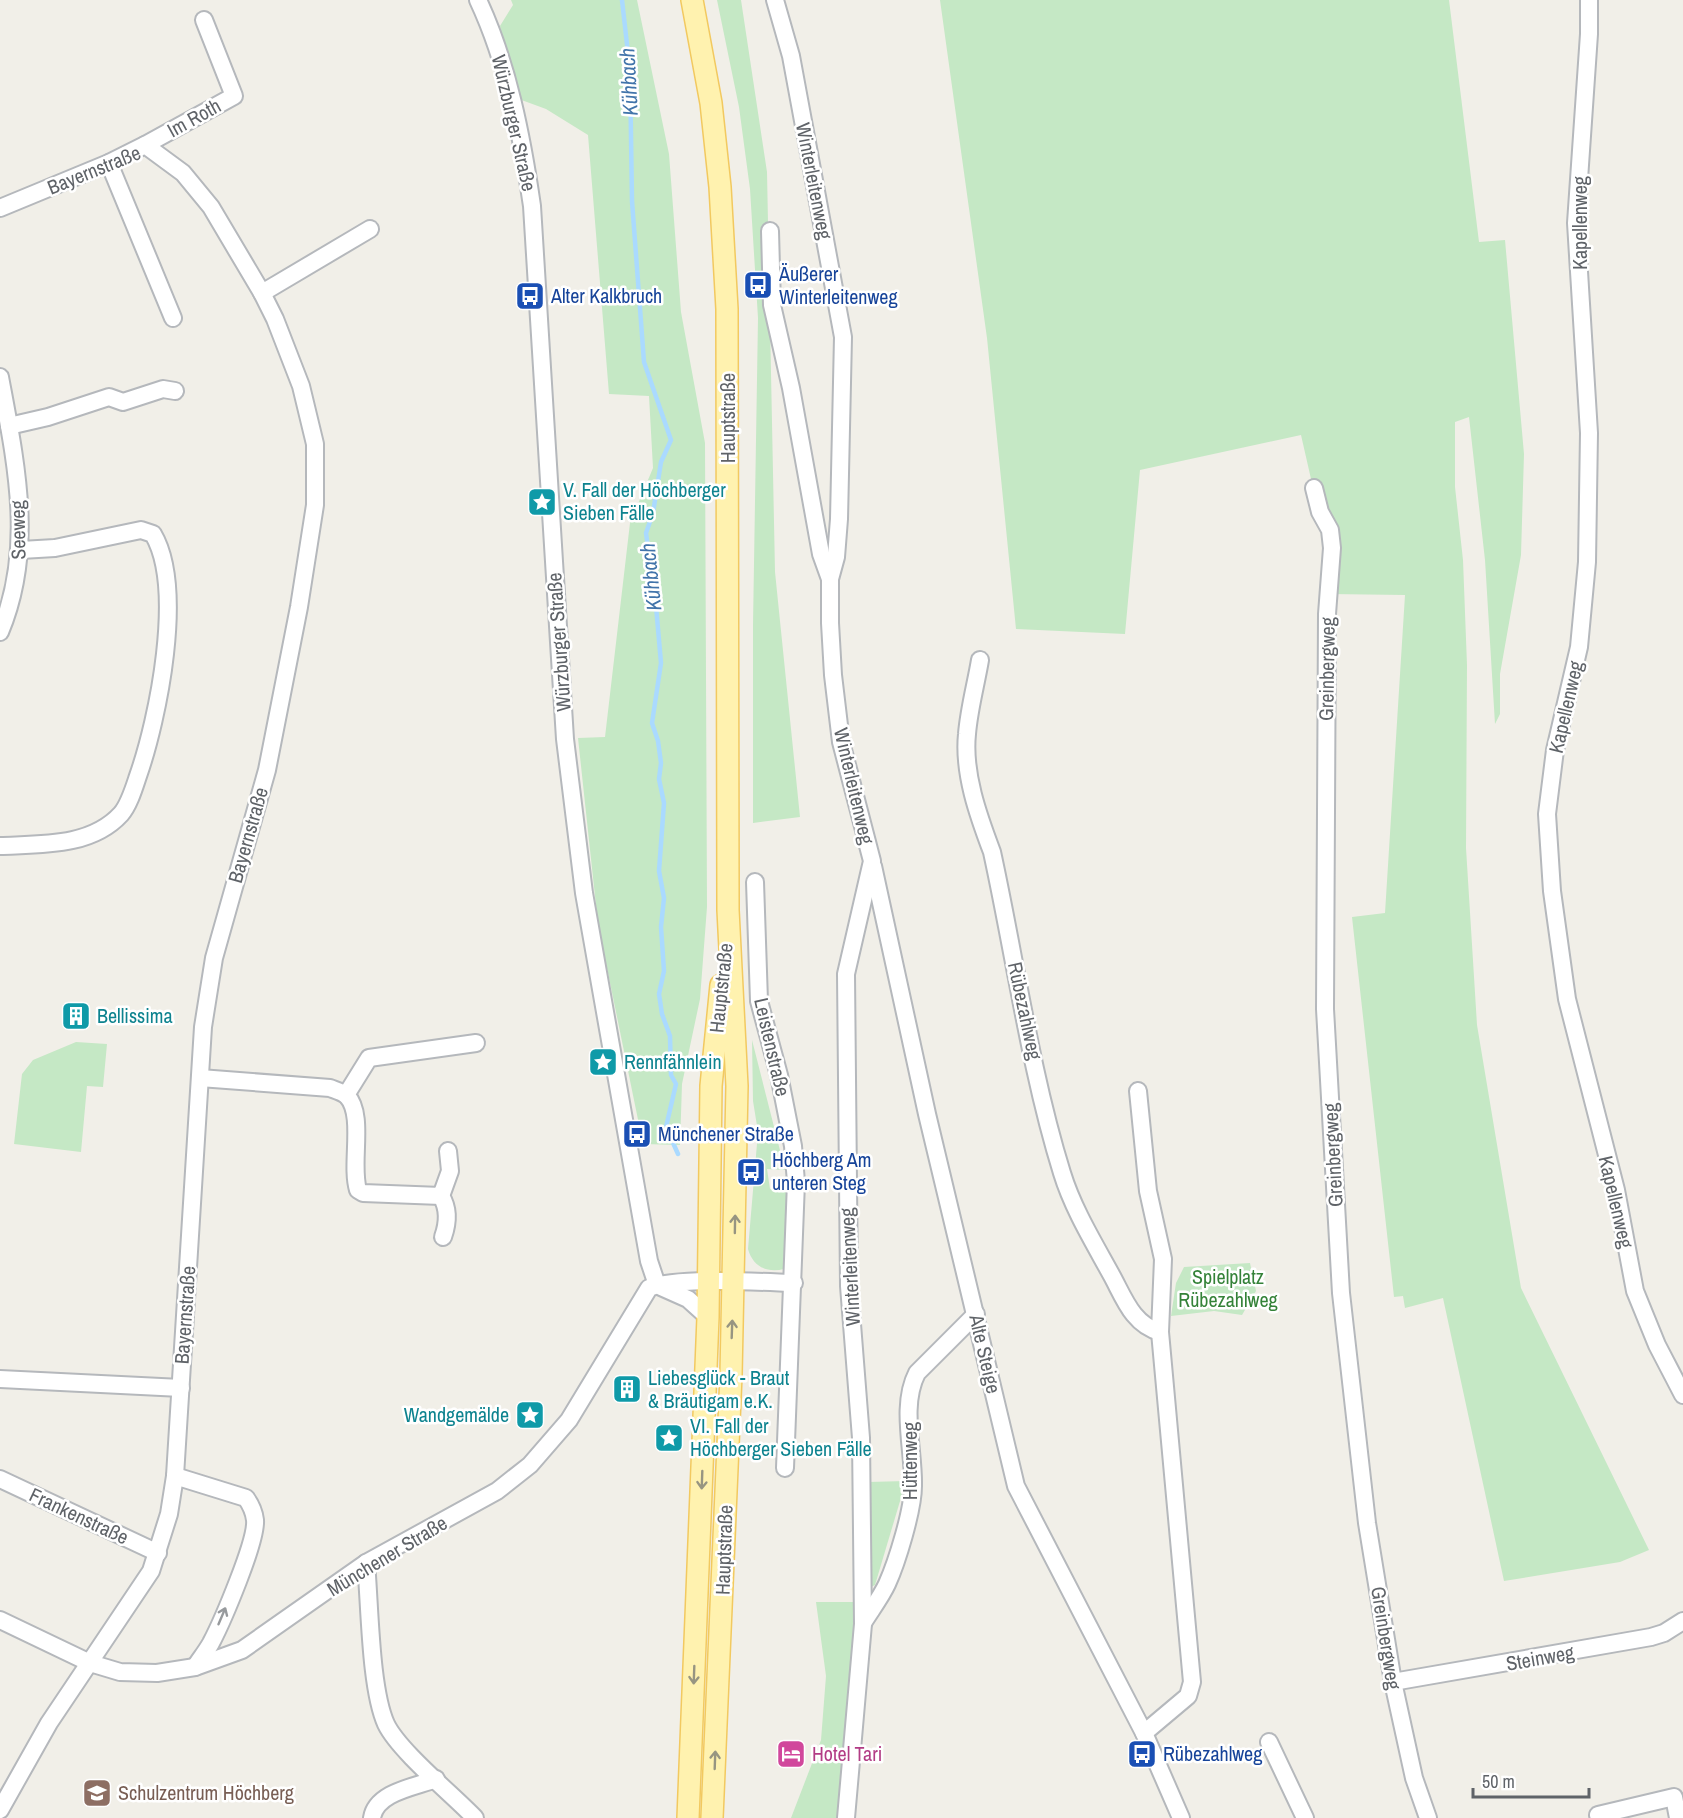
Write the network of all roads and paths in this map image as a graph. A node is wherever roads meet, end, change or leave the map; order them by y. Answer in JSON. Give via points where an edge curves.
{"nodes":[{"id":1,"x":478,"y":0,"type":"edge"},
{"id":2,"x":692,"y":0,"type":"edge"},
{"id":3,"x":775,"y":0,"type":"edge"},
{"id":4,"x":1588,"y":0,"type":"edge"},
{"id":5,"x":204,"y":20,"type":"dead end"},
{"id":6,"x":145,"y":145,"type":"junction"},
{"id":7,"x":109,"y":163,"type":"junction"},
{"id":8,"x":0,"y":208,"type":"edge"},
{"id":9,"x":370,"y":229,"type":"dead end"},
{"id":10,"x":770,"y":231,"type":"dead end"},
{"id":11,"x":262,"y":293,"type":"junction"},
{"id":12,"x":173,"y":318,"type":"dead end"},
{"id":13,"x":0,"y":377,"type":"edge"},
{"id":14,"x":175,"y":391,"type":"dead end"},
{"id":15,"x":9,"y":426,"type":"junction"},
{"id":16,"x":1314,"y":488,"type":"dead end"},
{"id":17,"x":21,"y":550,"type":"junction"},
{"id":18,"x":830,"y":579,"type":"junction"},
{"id":19,"x":5,"y":608,"type":"edge"},
{"id":20,"x":0,"y":632,"type":"edge"},
{"id":21,"x":980,"y":660,"type":"dead end"},
{"id":22,"x":0,"y":846,"type":"edge"},
{"id":23,"x":872,"y":861,"type":"junction"},
{"id":24,"x":755,"y":882,"type":"dead end"},
{"id":25,"x":728,"y":910,"type":"junction"},
{"id":26,"x":476,"y":1043,"type":"dead end"},
{"id":27,"x":200,"y":1078,"type":"junction"},
{"id":28,"x":1138,"y":1091,"type":"dead end"},
{"id":29,"x":346,"y":1095,"type":"junction"},
{"id":30,"x":448,"y":1151,"type":"dead end"},
{"id":31,"x":441,"y":1196,"type":"junction"},
{"id":32,"x":443,"y":1237,"type":"dead end"},
{"id":33,"x":709,"y":1282,"type":"junction"},
{"id":34,"x":734,"y":1282,"type":"junction"},
{"id":35,"x":794,"y":1283,"type":"junction"},
{"id":36,"x":657,"y":1285,"type":"junction"},
{"id":37,"x":976,"y":1314,"type":"junction"},
{"id":38,"x":708,"y":1317,"type":"junction"},
{"id":39,"x":1160,"y":1332,"type":"junction"},
{"id":40,"x":0,"y":1379,"type":"edge"},
{"id":41,"x":181,"y":1388,"type":"junction"},
{"id":42,"x":1683,"y":1395,"type":"edge"},
{"id":43,"x":785,"y":1468,"type":"dead end"},
{"id":44,"x":175,"y":1476,"type":"junction"},
{"id":45,"x":0,"y":1479,"type":"edge"},
{"id":46,"x":158,"y":1553,"type":"junction"},
{"id":47,"x":366,"y":1563,"type":"junction"},
{"id":48,"x":0,"y":1620,"type":"edge"},
{"id":49,"x":1683,"y":1621,"type":"edge"},
{"id":50,"x":863,"y":1624,"type":"junction"},
{"id":51,"x":90,"y":1663,"type":"junction"},
{"id":52,"x":195,"y":1667,"type":"junction"},
{"id":53,"x":1393,"y":1682,"type":"junction"},
{"id":54,"x":1144,"y":1733,"type":"junction"},
{"id":55,"x":1269,"y":1742,"type":"dead end"},
{"id":56,"x":436,"y":1779,"type":"junction"},
{"id":57,"x":1678,"y":1796,"type":"edge"},
{"id":58,"x":0,"y":1810,"type":"edge"},
{"id":59,"x":1598,"y":1815,"type":"dead end"},
{"id":60,"x":372,"y":1818,"type":"edge"},
{"id":61,"x":475,"y":1818,"type":"edge"},
{"id":62,"x":688,"y":1818,"type":"edge"},
{"id":63,"x":712,"y":1818,"type":"edge"},
{"id":64,"x":846,"y":1818,"type":"edge"},
{"id":65,"x":1181,"y":1818,"type":"edge"},
{"id":66,"x":1305,"y":1818,"type":"edge"},
{"id":67,"x":1428,"y":1818,"type":"edge"},
{"id":68,"x":1678,"y":1818,"type":"edge"}],
"edges":[{"from":1,"to":36,"type":"street","name":"Würzburger Straße","via":[[510,95],[532,206],[566,738],[584,893]]},
{"from":2,"to":25,"type":"main road","name":"Hauptstraße","via":[[712,113],[727,309]]},
{"from":3,"to":18,"type":"street","name":"Winterleitenweg","via":[[790,56],[843,337],[839,519]]},
{"from":4,"to":42,"type":"street","name":"Kapellenweg","via":[[1576,223],[1589,434],[1587,562],[1579,647],[1555,750],[1547,814],[1551,880],[1567,999],[1616,1190],[1635,1291],[1656,1345]]},
{"from":5,"to":6,"type":"street","name":"Im Roth","via":[[234,96]]},
{"from":6,"to":7,"type":"street","name":"Bayernstraße"},
{"from":6,"to":11,"type":"street","name":"Bayernstraße","via":[[183,173],[211,207]]},
{"from":7,"to":8,"type":"street","name":"Bayernstraße"},
{"from":7,"to":12,"type":"street"},
{"from":9,"to":11,"type":"street"},
{"from":10,"to":18,"type":"street","name":"Winterleitenweg","via":[[772,305],[821,554]]},
{"from":11,"to":27,"type":"street","name":"Bayernstraße","via":[[283,337],[309,414],[315,444],[315,505],[267,770],[214,958]]},
{"from":13,"to":15,"type":"street","name":"Seeweg"},
{"from":14,"to":15,"type":"street","via":[[163,389],[123,402],[109,397]]},
{"from":15,"to":17,"type":"street","name":"Seeweg"},
{"from":16,"to":53,"type":"street","name":"Greinbergweg","via":[[1330,530],[1332,549],[1327,614],[1325,1009],[1341,1293],[1367,1523]]},
{"from":17,"to":19,"type":"street","name":"Seeweg"},
{"from":17,"to":22,"type":"street","via":[[55,548],[141,530],[153,534],[159,543],[166,581],[164,672],[154,727],[122,813],[97,832],[65,843]]},
{"from":18,"to":23,"type":"street","name":"Winterleitenweg","via":[[833,675],[840,736]]},
{"from":19,"to":20,"type":"street","name":"Seeweg"},
{"from":21,"to":39,"type":"street","name":"Rübezahlweg","via":[[967,735],[970,779],[992,852],[1045,1109],[1060,1164],[1092,1239],[1133,1315],[1149,1329]]},
{"from":23,"to":37,"type":"street","name":"Alte Steige","via":[[927,1114]]},
{"from":23,"to":50,"type":"street","name":"Winterleitenweg","via":[[846,974],[849,1286],[861,1438]]},
{"from":24,"to":35,"type":"street","name":"Leistenstraße","via":[[759,1001],[793,1146]]},
{"from":25,"to":33,"type":"main road","name":"Hauptstraße","via":[[711,1086]]},
{"from":34,"to":25,"type":"main road","name":"Hauptstraße","one_way":true,"via":[[737,1086]]},
{"from":26,"to":29,"type":"street","via":[[369,1058]]},
{"from":27,"to":29,"type":"street","via":[[330,1088]]},
{"from":27,"to":41,"type":"street","name":"Bayernstraße"},
{"from":28,"to":39,"type":"street","via":[[1148,1191],[1163,1259]]},
{"from":29,"to":31,"type":"street","via":[[354,1107],[354,1178],[358,1190]]},
{"from":30,"to":31,"type":"street","via":[[450,1171]]},
{"from":31,"to":32,"type":"street","via":[[448,1225]]},
{"from":33,"to":34,"type":"street"},
{"from":33,"to":36,"type":"street"},
{"from":33,"to":38,"type":"main road","name":"Hauptstraße"},
{"from":34,"to":35,"type":"street"},
{"from":63,"to":34,"type":"main road","name":"Hauptstraße","one_way":true},
{"from":35,"to":43,"type":"street","name":"Leistenstraße"},
{"from":36,"to":38,"type":"street","via":[[688,1299]]},
{"from":36,"to":47,"type":"street","name":"Münchener Straße","via":[[642,1296],[609,1358],[569,1420],[531,1465],[497,1491]]},
{"from":37,"to":50,"type":"street","name":"Hüttenweg","via":[[917,1373],[912,1383],[911,1509],[887,1584]]},
{"from":37,"to":54,"type":"street","name":"Alte Steige","via":[[1016,1486]]},
{"from":38,"to":62,"type":"main road","name":"Hauptstraße","one_way":true},
{"from":39,"to":54,"type":"street","via":[[1192,1682],[1188,1696]]},
{"from":40,"to":41,"type":"street","name":"Bayernstraße"},
{"from":41,"to":44,"type":"street","name":"Bayernstraße"},
{"from":44,"to":46,"type":"street","name":"Bayernstraße"},
{"from":52,"to":44,"type":"street","one_way":true,"via":[[211,1643],[254,1535],[255,1521],[246,1498]]},
{"from":45,"to":46,"type":"street","name":"Frankenstraße"},
{"from":46,"to":51,"type":"street","name":"Bayernstraße","via":[[151,1571]]},
{"from":47,"to":52,"type":"street","name":"Münchener Straße","via":[[242,1650]]},
{"from":47,"to":56,"type":"street","via":[[378,1701],[387,1725]]},
{"from":48,"to":51,"type":"street","name":"Münchener Straße"},
{"from":49,"to":53,"type":"street","name":"Steinweg","via":[[1651,1637]]},
{"from":50,"to":64,"type":"street","name":"Winterleitenweg"},
{"from":51,"to":52,"type":"street","name":"Münchener Straße","via":[[129,1672],[157,1673]]},
{"from":51,"to":58,"type":"street","name":"Bayernstraße","via":[[49,1723]]},
{"from":53,"to":67,"type":"street","name":"Greinbergweg","via":[[1414,1779]]},
{"from":54,"to":65,"type":"street","name":"Alte Steige"},
{"from":55,"to":66,"type":"street"},
{"from":56,"to":60,"type":"street","via":[[388,1796]]},
{"from":56,"to":61,"type":"street"},
{"from":57,"to":59,"type":"street"},
{"from":57,"to":68,"type":"street"}]}
